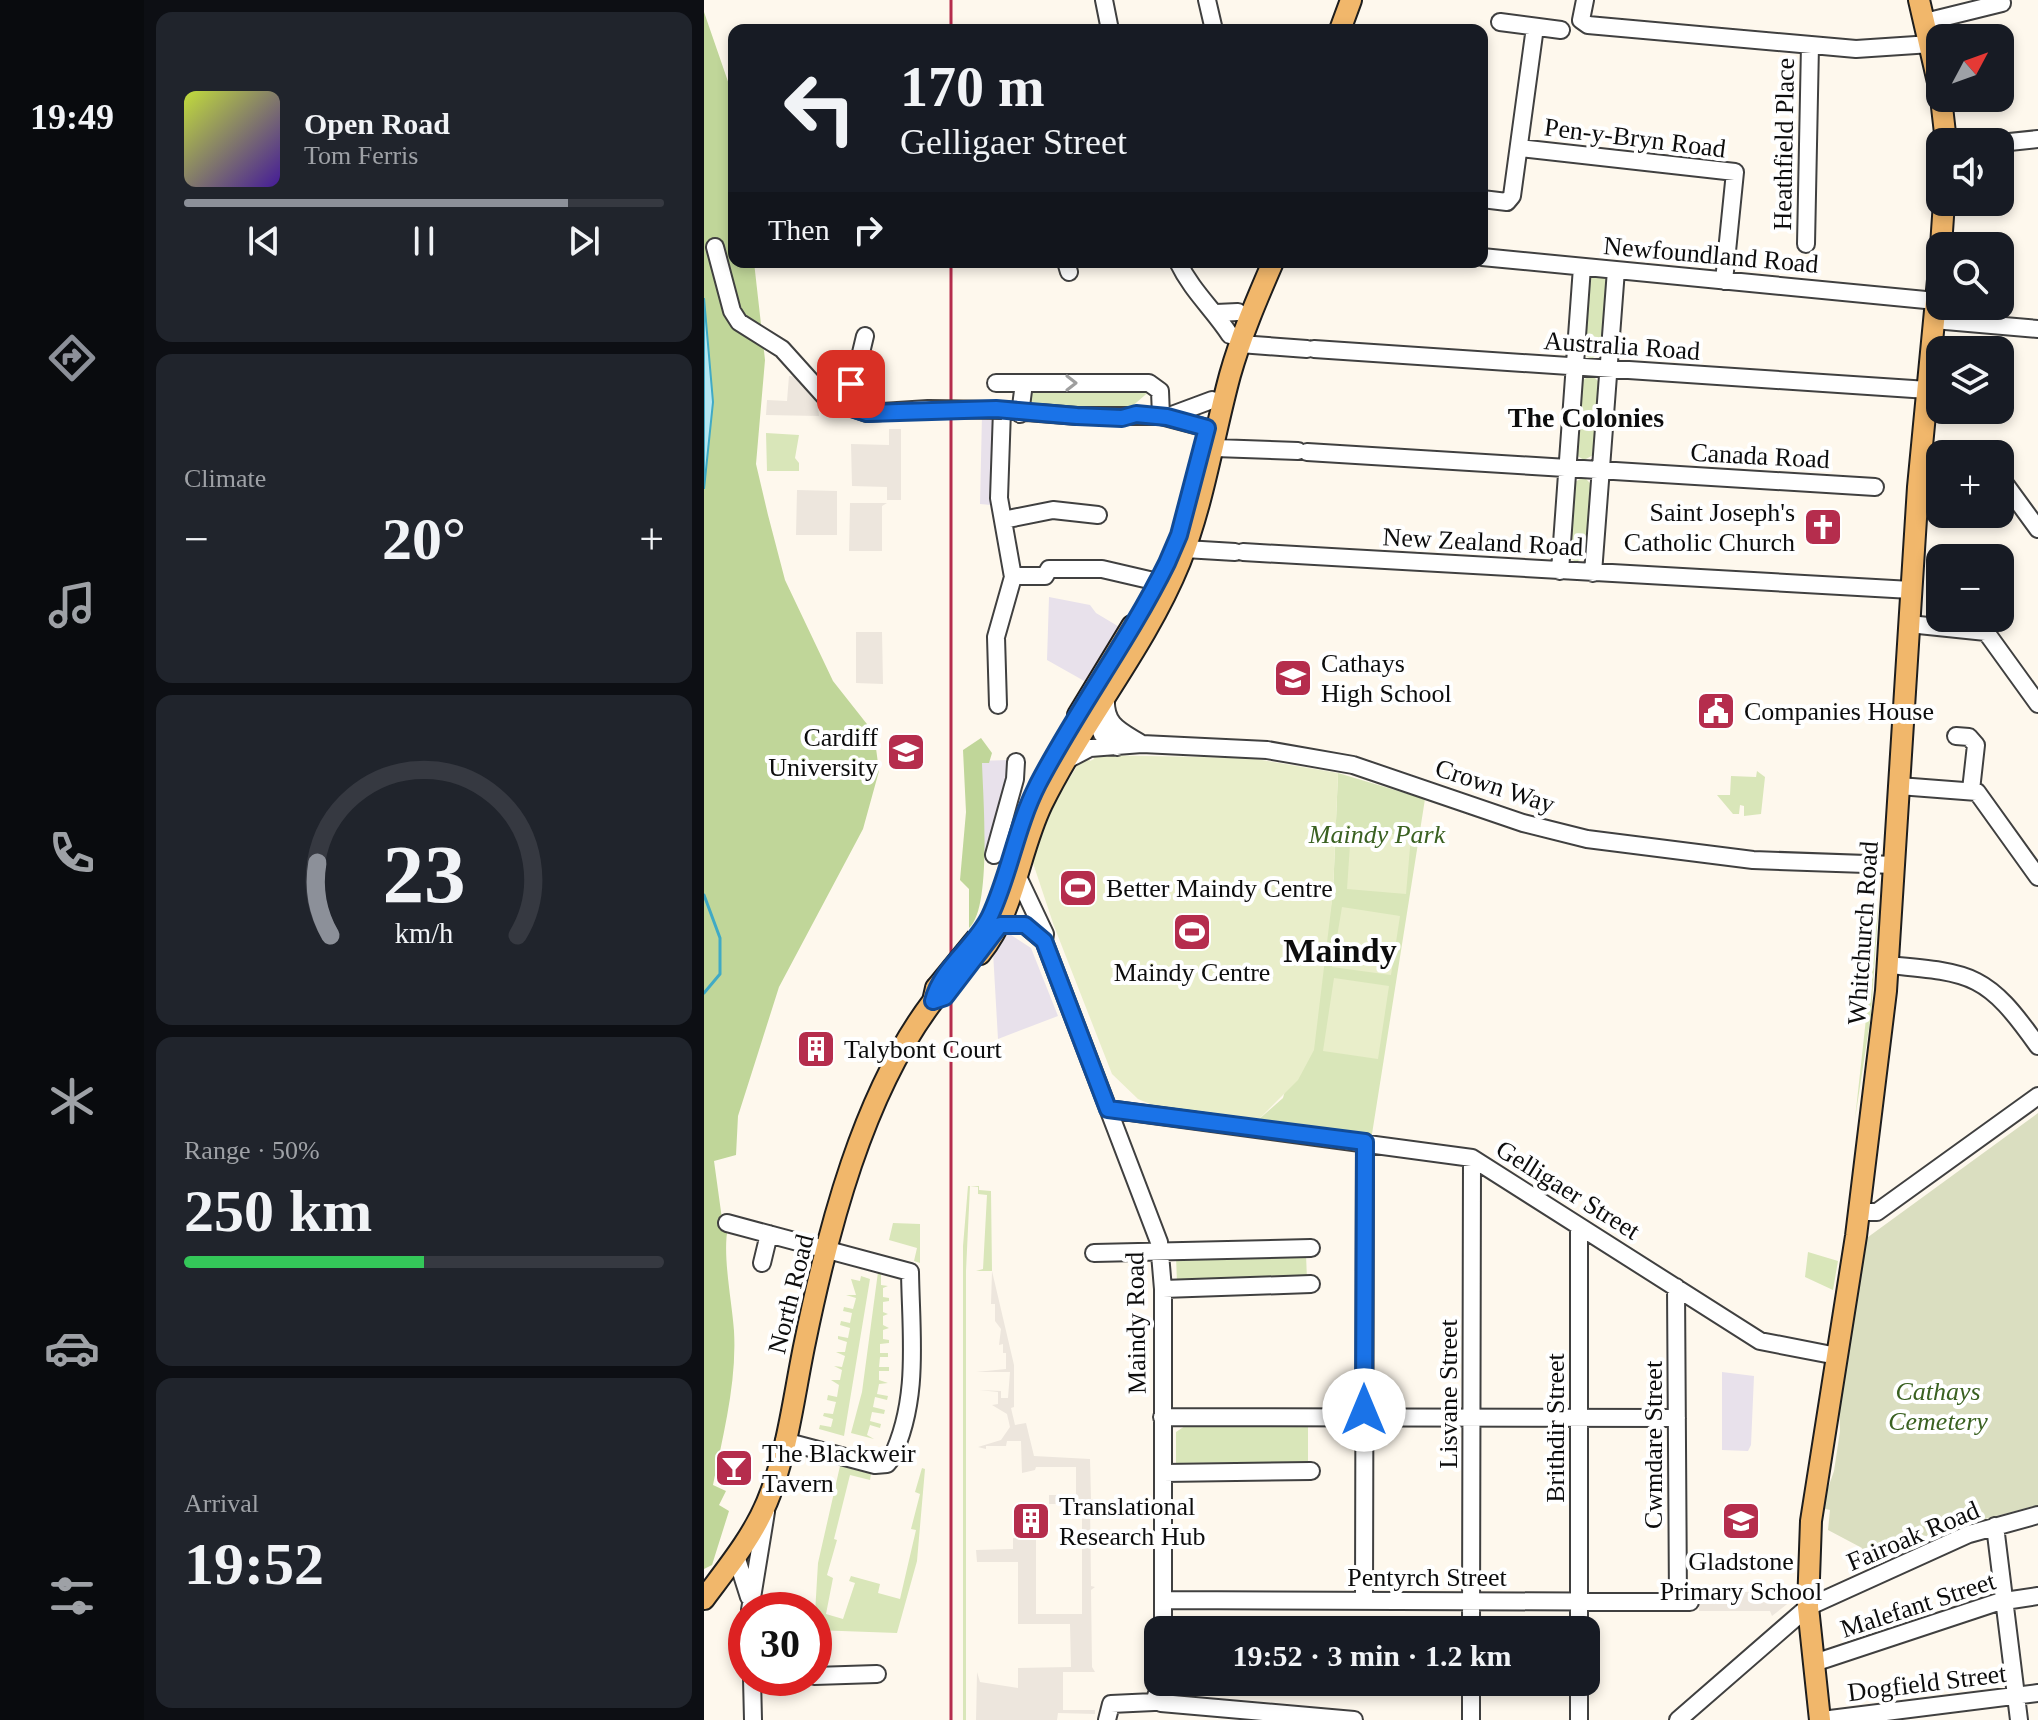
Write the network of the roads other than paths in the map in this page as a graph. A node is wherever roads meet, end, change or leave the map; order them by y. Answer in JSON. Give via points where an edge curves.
{"nodes":[{"id":1,"x":1104,"y":0,"type":"edge"},
{"id":2,"x":1207,"y":0,"type":"edge"},
{"id":3,"x":1351,"y":0,"type":"edge"},
{"id":4,"x":1364,"y":0,"type":"edge"},
{"id":5,"x":1585,"y":0,"type":"edge"},
{"id":6,"x":1919,"y":0,"type":"edge"},
{"id":7,"x":2002,"y":3,"type":"dead end"},
{"id":8,"x":1500,"y":22,"type":"dead end"},
{"id":9,"x":1925,"y":22,"type":"junction"},
{"id":10,"x":1109,"y":24,"type":"edge"},
{"id":11,"x":1213,"y":24,"type":"edge"},
{"id":12,"x":1342,"y":24,"type":"edge"},
{"id":13,"x":1356,"y":24,"type":"edge"},
{"id":14,"x":1926,"y":26,"type":"edge"},
{"id":15,"x":1535,"y":27,"type":"junction"},
{"id":16,"x":1561,"y":30,"type":"dead end"},
{"id":17,"x":1926,"y":44,"type":"edge"},
{"id":18,"x":1810,"y":45,"type":"junction"},
{"id":19,"x":2038,"y":139,"type":"edge"},
{"id":20,"x":2014,"y":142,"type":"edge"},
{"id":21,"x":1519,"y":148,"type":"junction"},
{"id":22,"x":1488,"y":199,"type":"edge"},
{"id":23,"x":1806,"y":244,"type":"dead end"},
{"id":24,"x":715,"y":247,"type":"dead end"},
{"id":25,"x":1488,"y":258,"type":"edge"},
{"id":26,"x":1582,"y":267,"type":"junction"},
{"id":27,"x":1181,"y":268,"type":"edge"},
{"id":28,"x":1256,"y":268,"type":"edge"},
{"id":29,"x":1270,"y":268,"type":"edge"},
{"id":30,"x":1616,"y":270,"type":"junction"},
{"id":31,"x":1724,"y":281,"type":"junction"},
{"id":32,"x":1926,"y":309,"type":"edge"},
{"id":33,"x":1238,"y":312,"type":"junction"},
{"id":34,"x":1216,"y":313,"type":"junction"},
{"id":35,"x":1989,"y":320,"type":"edge"},
{"id":36,"x":2038,"y":329,"type":"edge"},
{"id":37,"x":865,"y":336,"type":"dead end"},
{"id":38,"x":1235,"y":340,"type":"junction"},
{"id":39,"x":1575,"y":367,"type":"junction"},
{"id":40,"x":1609,"y":369,"type":"junction"},
{"id":41,"x":996,"y":383,"type":"dead end"},
{"id":42,"x":1024,"y":383,"type":"junction"},
{"id":43,"x":1926,"y":390,"type":"edge"},
{"id":44,"x":848,"y":407,"type":"junction"},
{"id":45,"x":1002,"y":410,"type":"junction"},
{"id":46,"x":1020,"y":414,"type":"junction"},
{"id":47,"x":1926,"y":414,"type":"edge"},
{"id":48,"x":1170,"y":415,"type":"junction"},
{"id":49,"x":1213,"y":424,"type":"junction"},
{"id":50,"x":1567,"y":467,"type":"junction"},
{"id":51,"x":1601,"y":470,"type":"junction"},
{"id":52,"x":1875,"y":487,"type":"dead end"},
{"id":53,"x":2014,"y":491,"type":"edge"},
{"id":54,"x":2032,"y":508,"type":"edge"},
{"id":55,"x":1098,"y":515,"type":"dead end"},
{"id":56,"x":1003,"y":520,"type":"junction"},
{"id":57,"x":2038,"y":529,"type":"edge"},
{"id":58,"x":1185,"y":549,"type":"junction"},
{"id":59,"x":1560,"y":571,"type":"junction"},
{"id":60,"x":1593,"y":573,"type":"junction"},
{"id":61,"x":1019,"y":576,"type":"dead end"},
{"id":62,"x":1158,"y":582,"type":"junction"},
{"id":63,"x":1911,"y":590,"type":"junction"},
{"id":64,"x":1909,"y":624,"type":"junction"},
{"id":65,"x":1098,"y":696,"type":"junction"},
{"id":66,"x":2038,"y":704,"type":"edge"},
{"id":67,"x":998,"y":705,"type":"dead end"},
{"id":68,"x":1093,"y":716,"type":"junction"},
{"id":69,"x":1956,"y":736,"type":"dead end"},
{"id":70,"x":1142,"y":744,"type":"junction"},
{"id":71,"x":1117,"y":747,"type":"junction"},
{"id":72,"x":1065,"y":761,"type":"junction"},
{"id":73,"x":1016,"y":762,"type":"dead end"},
{"id":74,"x":1899,"y":786,"type":"junction"},
{"id":75,"x":1971,"y":790,"type":"junction"},
{"id":76,"x":1012,"y":822,"type":"junction"},
{"id":77,"x":994,"y":855,"type":"dead end"},
{"id":78,"x":1894,"y":871,"type":"junction"},
{"id":79,"x":1018,"y":877,"type":"junction"},
{"id":80,"x":2038,"y":877,"type":"edge"},
{"id":81,"x":1000,"y":925,"type":"junction"},
{"id":82,"x":1044,"y":941,"type":"junction"},
{"id":83,"x":978,"y":946,"type":"junction"},
{"id":84,"x":1888,"y":965,"type":"junction"},
{"id":85,"x":2038,"y":1046,"type":"edge"},
{"id":86,"x":2038,"y":1096,"type":"edge"},
{"id":87,"x":1108,"y":1109,"type":"junction"},
{"id":88,"x":1365,"y":1142,"type":"junction"},
{"id":89,"x":1472,"y":1158,"type":"junction"},
{"id":90,"x":1859,"y":1212,"type":"junction"},
{"id":91,"x":727,"y":1223,"type":"dead end"},
{"id":92,"x":1579,"y":1226,"type":"junction"},
{"id":93,"x":769,"y":1234,"type":"junction"},
{"id":94,"x":1311,"y":1248,"type":"dead end"},
{"id":95,"x":828,"y":1249,"type":"junction"},
{"id":96,"x":1161,"y":1250,"type":"junction"},
{"id":97,"x":1094,"y":1253,"type":"dead end"},
{"id":98,"x":762,"y":1263,"type":"dead end"},
{"id":99,"x":1311,"y":1284,"type":"dead end"},
{"id":100,"x":1676,"y":1287,"type":"junction"},
{"id":101,"x":1163,"y":1289,"type":"junction"},
{"id":102,"x":1837,"y":1356,"type":"junction"},
{"id":103,"x":1162,"y":1417,"type":"junction"},
{"id":104,"x":1364,"y":1417,"type":"junction"},
{"id":105,"x":1472,"y":1418,"type":"junction"},
{"id":106,"x":1579,"y":1418,"type":"junction"},
{"id":107,"x":1677,"y":1418,"type":"junction"},
{"id":108,"x":784,"y":1441,"type":"junction"},
{"id":109,"x":1311,"y":1471,"type":"dead end"},
{"id":110,"x":1163,"y":1473,"type":"junction"},
{"id":111,"x":769,"y":1499,"type":"junction"},
{"id":112,"x":2038,"y":1515,"type":"edge"},
{"id":113,"x":1995,"y":1526,"type":"junction"},
{"id":114,"x":736,"y":1556,"type":"junction"},
{"id":115,"x":746,"y":1592,"type":"edge"},
{"id":116,"x":752,"y":1592,"type":"edge"},
{"id":117,"x":2038,"y":1596,"type":"edge"},
{"id":118,"x":704,"y":1599,"type":"edge"},
{"id":119,"x":1163,"y":1600,"type":"junction"},
{"id":120,"x":1364,"y":1601,"type":"junction"},
{"id":121,"x":1471,"y":1601,"type":"junction"},
{"id":122,"x":1579,"y":1601,"type":"junction"},
{"id":123,"x":2004,"y":1601,"type":"junction"},
{"id":124,"x":1684,"y":1602,"type":"joint"},
{"id":125,"x":1808,"y":1607,"type":"junction"},
{"id":126,"x":1163,"y":1616,"type":"edge"},
{"id":127,"x":1471,"y":1616,"type":"edge"},
{"id":128,"x":1579,"y":1616,"type":"edge"},
{"id":129,"x":1814,"y":1663,"type":"junction"},
{"id":130,"x":877,"y":1674,"type":"dead end"},
{"id":131,"x":832,"y":1675,"type":"edge"},
{"id":132,"x":2038,"y":1693,"type":"edge"},
{"id":133,"x":752,"y":1696,"type":"edge"},
{"id":134,"x":1158,"y":1696,"type":"edge"},
{"id":135,"x":1471,"y":1696,"type":"edge"},
{"id":136,"x":1579,"y":1696,"type":"edge"},
{"id":137,"x":2016,"y":1696,"type":"junction"},
{"id":138,"x":1157,"y":1700,"type":"junction"},
{"id":139,"x":1215,"y":1713,"type":"edge"},
{"id":140,"x":753,"y":1720,"type":"edge"},
{"id":141,"x":1107,"y":1720,"type":"edge"},
{"id":142,"x":1354,"y":1720,"type":"edge"},
{"id":143,"x":1471,"y":1720,"type":"edge"},
{"id":144,"x":1579,"y":1720,"type":"edge"},
{"id":145,"x":1678,"y":1720,"type":"edge"},
{"id":146,"x":1821,"y":1720,"type":"edge"},
{"id":147,"x":2019,"y":1720,"type":"edge"}],
"edges":[{"from":1,"to":10,"type":"street"},
{"from":2,"to":11,"type":"street"},
{"from":3,"to":12,"type":"main road"},
{"from":4,"to":13,"type":"main road"},
{"from":5,"to":18,"type":"street","via":[[1581,20],[1588,25]]},
{"from":6,"to":9,"type":"main road"},
{"from":7,"to":9,"type":"street"},
{"from":8,"to":15,"type":"street"},
{"from":9,"to":14,"type":"main road"},
{"from":15,"to":16,"type":"street"},
{"from":15,"to":21,"type":"street"},
{"from":17,"to":18,"type":"street","via":[[1856,49]]},
{"from":18,"to":23,"type":"street","name":"Heathfield Place"},
{"from":19,"to":20,"type":"street"},
{"from":21,"to":22,"type":"street","via":[[1511,200]]},
{"from":21,"to":31,"type":"street","name":"Pen-y-Bryn Road","via":[[1735,172]]},
{"from":24,"to":44,"type":"street","via":[[739,322],[782,349],[827,399]]},
{"from":25,"to":26,"type":"street","name":"Newfoundland Road"},
{"from":26,"to":30,"type":"street","name":"Newfoundland Road"},
{"from":26,"to":39,"type":"street"},
{"from":27,"to":34,"type":"street","via":[[1194,292]]},
{"from":28,"to":33,"type":"main road","name":"North Road"},
{"from":29,"to":38,"type":"main road","name":"North Road"},
{"from":30,"to":31,"type":"street","name":"Newfoundland Road"},
{"from":30,"to":40,"type":"street"},
{"from":31,"to":32,"type":"street","name":"Newfoundland Road"},
{"from":33,"to":34,"type":"street"},
{"from":33,"to":38,"type":"main road","name":"North Road"},
{"from":34,"to":38,"type":"street"},
{"from":35,"to":36,"type":"street","name":"Newfoundland Road"},
{"from":37,"to":44,"type":"street"},
{"from":38,"to":39,"type":"street","name":"Australia Road"},
{"from":38,"to":49,"type":"main road","name":"North Road"},
{"from":39,"to":40,"type":"street","name":"Australia Road"},
{"from":39,"to":50,"type":"street"},
{"from":40,"to":43,"type":"street","name":"Australia Road"},
{"from":40,"to":51,"type":"street"},
{"from":41,"to":42,"type":"street"},
{"from":42,"to":46,"type":"street"},
{"from":42,"to":48,"type":"street","one_way":true,"via":[[1149,383],[1160,391]]},
{"from":44,"to":45,"type":"street","bridge":true,"via":[[867,413]]},
{"from":45,"to":46,"type":"street"},
{"from":45,"to":56,"type":"street"},
{"from":46,"to":48,"type":"street"},
{"from":47,"to":63,"type":"main road","name":"Whitchurch Road"},
{"from":48,"to":49,"type":"street"},
{"from":48,"to":49,"type":"street"},
{"from":49,"to":50,"type":"street","name":"Canada Road","via":[[1302,452]]},
{"from":49,"to":58,"type":"main road","name":"North Road"},
{"from":49,"to":62,"type":"main road","name":"North Road","via":[[1179,535]]},
{"from":50,"to":51,"type":"street","name":"Canada Road"},
{"from":50,"to":59,"type":"street"},
{"from":51,"to":52,"type":"street","name":"Canada Road"},
{"from":51,"to":60,"type":"street"},
{"from":53,"to":54,"type":"street"},
{"from":54,"to":57,"type":"street"},
{"from":55,"to":56,"type":"street","via":[[1053,510]]},
{"from":56,"to":67,"type":"street","via":[[1013,577],[996,637]]},
{"from":58,"to":59,"type":"street","name":"New Zealand Road"},
{"from":58,"to":65,"type":"main road","name":"North Road","via":[[1166,591]]},
{"from":59,"to":60,"type":"street","name":"New Zealand Road"},
{"from":60,"to":63,"type":"street","name":"New Zealand Road"},
{"from":61,"to":62,"type":"street","via":[[1045,576],[1049,569],[1107,571]]},
{"from":62,"to":65,"type":"main road","name":"North Road"},
{"from":63,"to":64,"type":"main road","name":"Whitchurch Road"},
{"from":64,"to":66,"type":"street","via":[[1986,632]]},
{"from":64,"to":74,"type":"main road","name":"Whitchurch Road"},
{"from":65,"to":68,"type":"main road","name":"North Road"},
{"from":65,"to":70,"type":"street","via":[[1114,727]]},
{"from":65,"to":76,"type":"main road","name":"North Road"},
{"from":68,"to":71,"type":"street"},
{"from":68,"to":72,"type":"main road","name":"North Road"},
{"from":69,"to":75,"type":"street","via":[[1969,737],[1976,745]]},
{"from":70,"to":71,"type":"street","name":"Crown Way"},
{"from":70,"to":78,"type":"street","name":"Crown Way","via":[[1267,750],[1330,760],[1587,839]]},
{"from":71,"to":72,"type":"street","name":"Crown Way","via":[[1090,748]]},
{"from":72,"to":79,"type":"main road","name":"North Road","via":[[1036,817]]},
{"from":73,"to":76,"type":"street"},
{"from":74,"to":75,"type":"street"},
{"from":74,"to":78,"type":"main road","name":"Whitchurch Road"},
{"from":75,"to":80,"type":"street"},
{"from":76,"to":77,"type":"street"},
{"from":76,"to":83,"type":"main road","name":"North Road","via":[[998,897]]},
{"from":78,"to":84,"type":"main road","name":"Whitchurch Road"},
{"from":79,"to":81,"type":"main road","name":"North Road"},
{"from":79,"to":82,"type":"street","name":"Maindy Road","via":[[1033,903]]},
{"from":81,"to":82,"type":"street","via":[[1025,925]]},
{"from":81,"to":83,"type":"main road","name":"North Road"},
{"from":82,"to":87,"type":"street","name":"Maindy Road"},
{"from":83,"to":95,"type":"main road","name":"North Road","via":[[945,997],[928,1007],[877,1098]]},
{"from":84,"to":85,"type":"street","via":[[1955,972],[1981,981],[2006,1002]]},
{"from":84,"to":90,"type":"main road","name":"Whitchurch Road"},
{"from":86,"to":90,"type":"street","via":[[1877,1212]]},
{"from":87,"to":88,"type":"street","name":"Gelligaer Street"},
{"from":87,"to":96,"type":"street","name":"Maindy Road"},
{"from":88,"to":89,"type":"street","name":"Gelligaer Street"},
{"from":88,"to":104,"type":"street"},
{"from":89,"to":92,"type":"street","name":"Gelligaer Street"},
{"from":89,"to":105,"type":"street","name":"Lisvane Street"},
{"from":90,"to":102,"type":"main road","name":"Whitchurch Road"},
{"from":91,"to":93,"type":"street"},
{"from":92,"to":100,"type":"street","name":"Gelligaer Street"},
{"from":92,"to":106,"type":"street","name":"Brithdir Street"},
{"from":93,"to":95,"type":"street"},
{"from":93,"to":98,"type":"street"},
{"from":94,"to":96,"type":"street"},
{"from":95,"to":108,"type":"main road","name":"North Road"},
{"from":95,"to":108,"type":"street","via":[[910,1272],[913,1378],[907,1424],[891,1459],[882,1466]]},
{"from":96,"to":97,"type":"street"},
{"from":96,"to":101,"type":"street","name":"Maindy Road"},
{"from":99,"to":101,"type":"street"},
{"from":100,"to":102,"type":"street","name":"Gelligaer Street","via":[[1765,1343]]},
{"from":100,"to":107,"type":"street","name":"Cwmdare Street"},
{"from":101,"to":103,"type":"street","name":"Maindy Road"},
{"from":102,"to":125,"type":"main road","name":"Whitchurch Road","via":[[1811,1521]]},
{"from":103,"to":104,"type":"street"},
{"from":103,"to":110,"type":"street","name":"Maindy Road"},
{"from":104,"to":105,"type":"street"},
{"from":104,"to":120,"type":"street"},
{"from":105,"to":106,"type":"street"},
{"from":105,"to":121,"type":"street","name":"Lisvane Street"},
{"from":106,"to":107,"type":"street"},
{"from":106,"to":122,"type":"street","name":"Brithdir Street"},
{"from":107,"to":124,"type":"street","name":"Cwmdare Street"},
{"from":108,"to":111,"type":"main road","name":"North Road"},
{"from":109,"to":110,"type":"street"},
{"from":110,"to":119,"type":"street","name":"Maindy Road"},
{"from":111,"to":114,"type":"main road","name":"North Road"},
{"from":111,"to":116,"type":"street"},
{"from":112,"to":113,"type":"street","name":"Fairoak Road"},
{"from":113,"to":123,"type":"street"},
{"from":113,"to":125,"type":"street","name":"Fairoak Road"},
{"from":114,"to":115,"type":"street"},
{"from":114,"to":118,"type":"main road","name":"North Road"},
{"from":117,"to":123,"type":"street","name":"Malefant Street"},
{"from":119,"to":120,"type":"street","name":"Pentyrch Street"},
{"from":119,"to":126,"type":"street","name":"Maindy Road"},
{"from":120,"to":121,"type":"street","name":"Pentyrch Street"},
{"from":121,"to":122,"type":"street","name":"Pentyrch Street"},
{"from":121,"to":127,"type":"street","name":"Lisvane Street"},
{"from":122,"to":124,"type":"street","name":"Pentyrch Street"},
{"from":122,"to":128,"type":"street","name":"Brithdir Street"},
{"from":123,"to":129,"type":"street","name":"Malefant Street"},
{"from":123,"to":137,"type":"street"},
{"from":125,"to":129,"type":"main road","name":"Whitchurch Road"},
{"from":125,"to":145,"type":"street","name":"Fairoak Road"},
{"from":129,"to":146,"type":"main road","name":"Whitchurch Road"},
{"from":130,"to":131,"type":"street"},
{"from":132,"to":137,"type":"street","name":"Dogfield Street"},
{"from":133,"to":140,"type":"street"},
{"from":134,"to":138,"type":"street"},
{"from":135,"to":143,"type":"street"},
{"from":136,"to":144,"type":"street"},
{"from":137,"to":146,"type":"street","name":"Dogfield Street"},
{"from":137,"to":147,"type":"street"},
{"from":138,"to":139,"type":"street"},
{"from":138,"to":141,"type":"street","via":[[1111,1704]]},
{"from":139,"to":142,"type":"street"}]}
